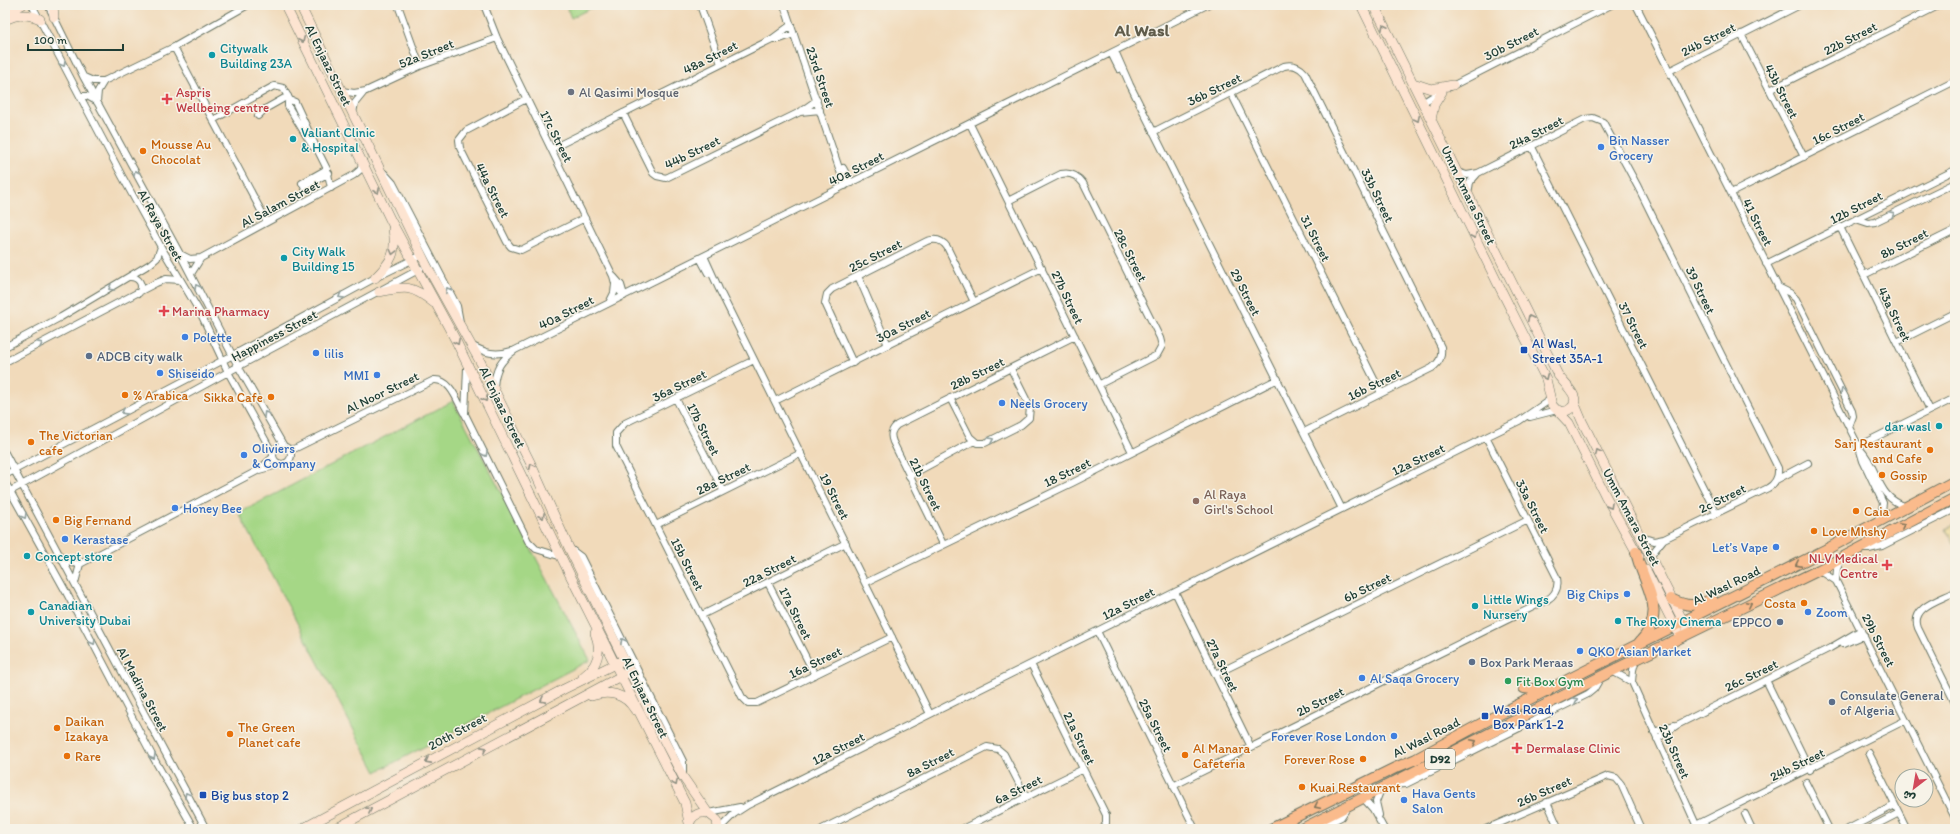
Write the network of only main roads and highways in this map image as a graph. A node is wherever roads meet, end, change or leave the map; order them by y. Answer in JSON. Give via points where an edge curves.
{"nodes":[{"id":1,"x":1955,"y":481,"type":"edge"},
{"id":2,"x":1955,"y":498,"type":"edge"},
{"id":3,"x":1636,"y":552,"type":"road end"},
{"id":4,"x":1734,"y":596,"type":"junction"},
{"id":5,"x":1671,"y":599,"type":"road end"},
{"id":6,"x":1688,"y":634,"type":"junction"},
{"id":7,"x":1636,"y":646,"type":"junction"},
{"id":8,"x":1524,"y":688,"type":"dead end"},
{"id":9,"x":1548,"y":691,"type":"junction"},
{"id":10,"x":1416,"y":759,"type":"junction"},
{"id":11,"x":1363,"y":798,"type":"junction"},
{"id":12,"x":1272,"y":829,"type":"edge"},
{"id":13,"x":1302,"y":829,"type":"edge"}],
"edges":[{"from":1,"to":4,"type":"main road","name":"Al Wasl Road","number":"D92","one_way":true},
{"from":6,"to":2,"type":"main road","name":"Al Wasl Road","number":"D92","one_way":true,"via":[[1819,570]]},
{"from":3,"to":7,"type":"main road","via":[[1653,598],[1654,609],[1650,626]]},
{"from":4,"to":5,"type":"main road","via":[[1716,598],[1692,606]]},
{"from":4,"to":6,"type":"main road","via":[[1725,608],[1692,626]]},
{"from":4,"to":7,"type":"main road","name":"Al Wasl Road","number":"D92"},
{"from":11,"to":6,"type":"main road","name":"Al Wasl Road","number":"D92","one_way":true,"via":[[1612,670]]},
{"from":7,"to":9,"type":"main road","name":"Al Wasl Road","number":"D92"},
{"from":8,"to":9,"type":"main road"},
{"from":9,"to":10,"type":"main road","name":"Al Wasl Road","number":"D92"},
{"from":10,"to":11,"type":"main road","via":[[1369,786]]},
{"from":10,"to":12,"type":"main road","name":"Al Wasl Road","number":"D92","one_way":true,"via":[[1397,766]]},
{"from":11,"to":13,"type":"main road","name":"Al Wasl Road","number":"D92"}]}
